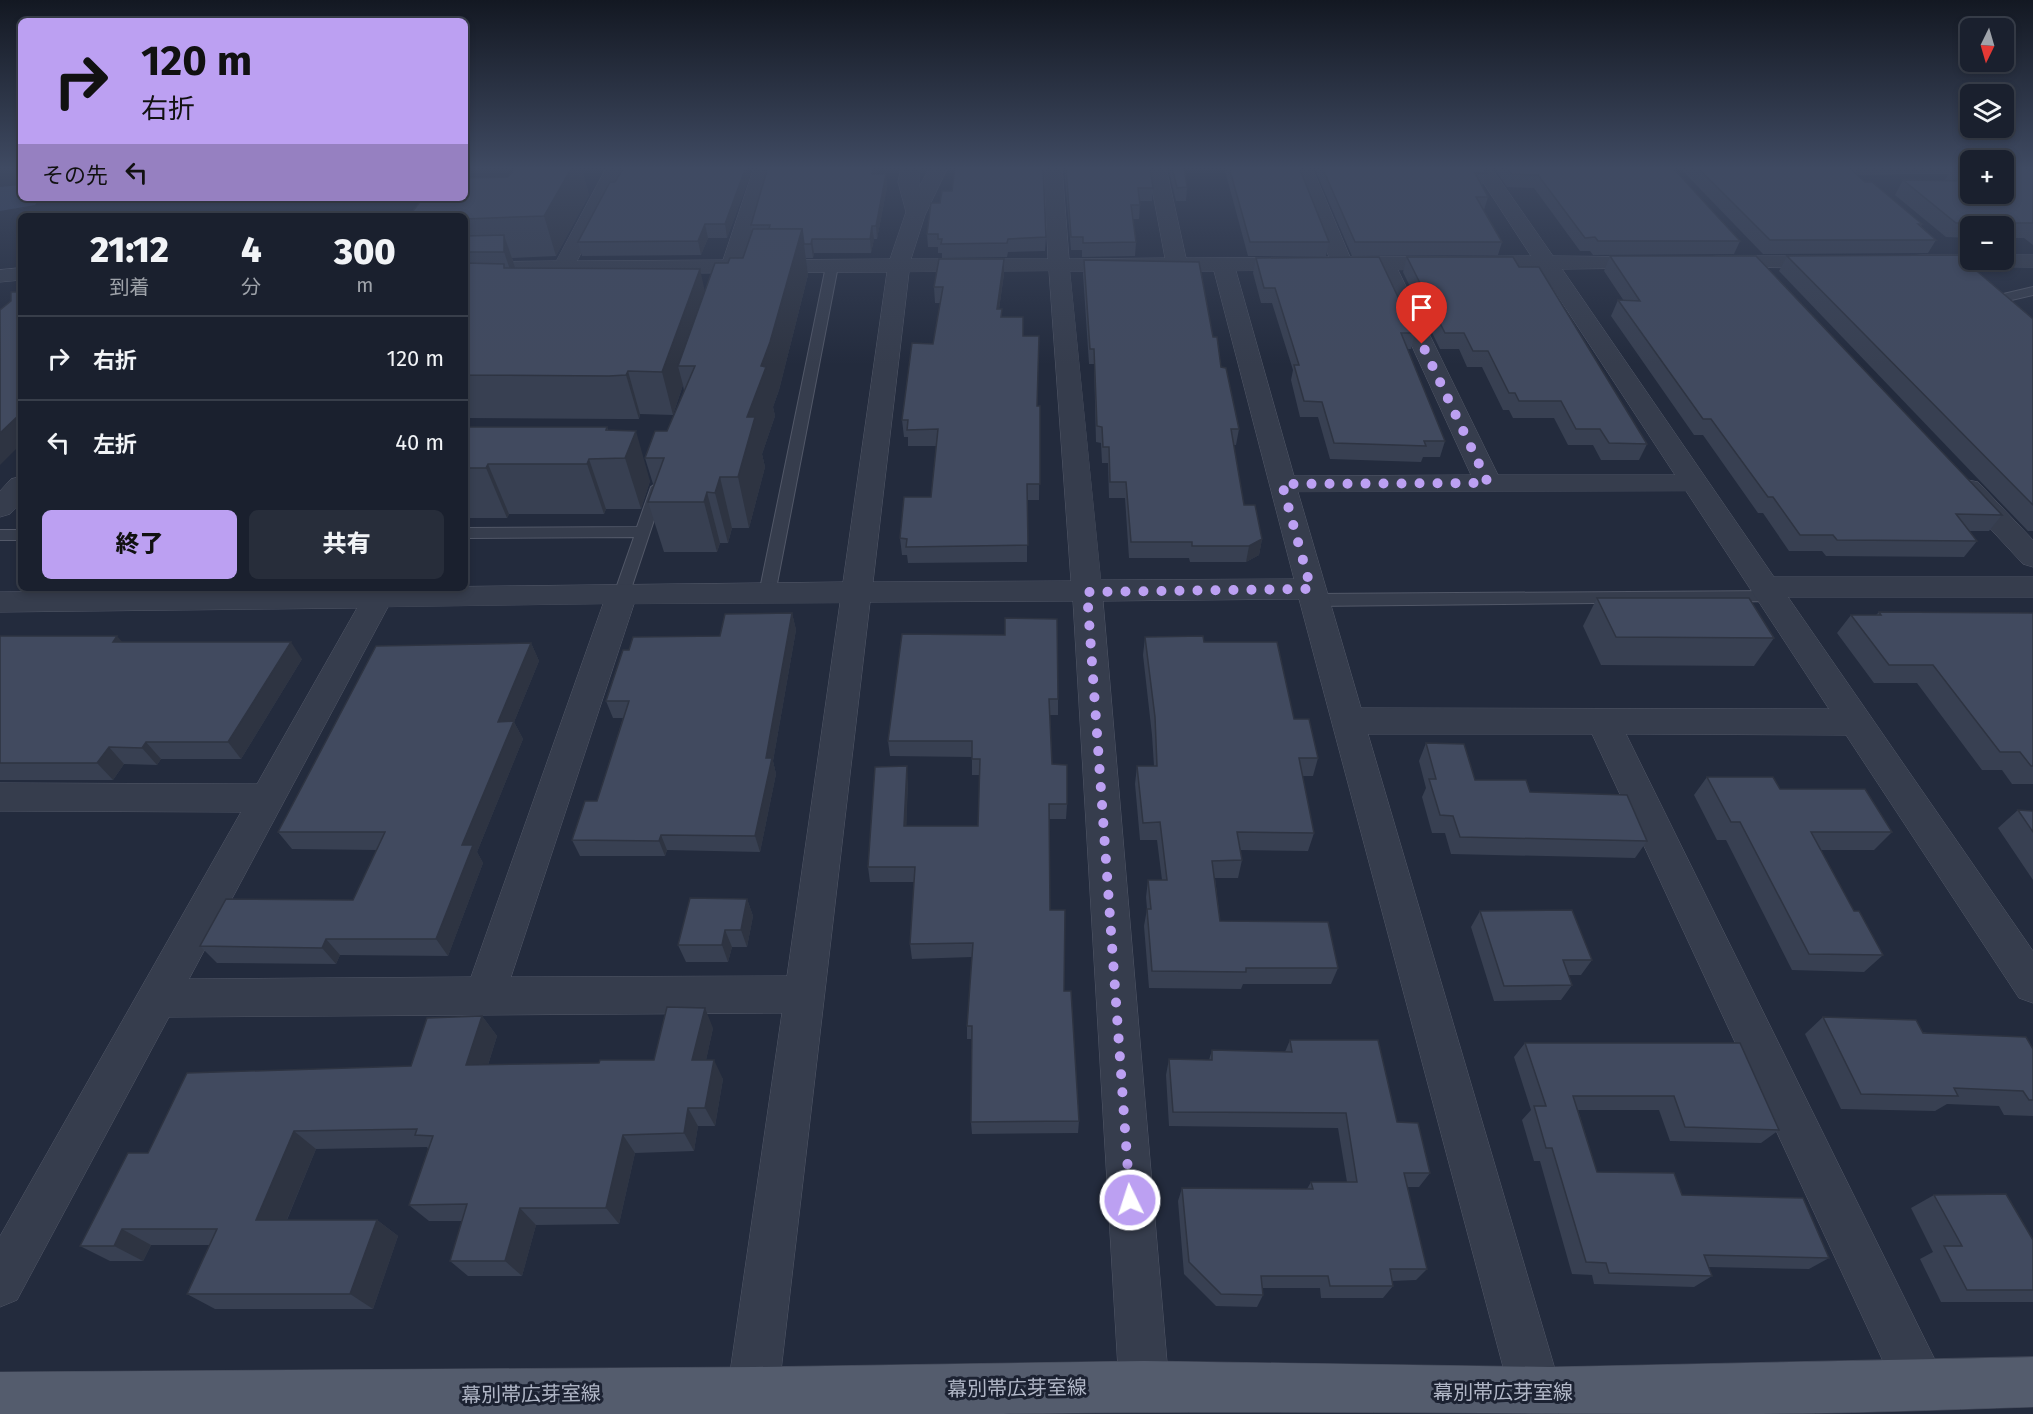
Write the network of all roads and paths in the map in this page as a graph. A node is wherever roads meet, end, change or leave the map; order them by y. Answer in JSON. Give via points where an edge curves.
{"nodes":[{"id":1,"x":581,"y":233,"type":"edge"},
{"id":2,"x":742,"y":233,"type":"edge"},
{"id":3,"x":907,"y":233,"type":"edge"},
{"id":4,"x":1057,"y":233,"type":"edge"},
{"id":5,"x":1170,"y":233,"type":"edge"},
{"id":6,"x":1330,"y":233,"type":"edge"},
{"id":7,"x":1527,"y":233,"type":"edge"},
{"id":8,"x":1731,"y":236,"type":"edge"},
{"id":9,"x":1933,"y":239,"type":"edge"},
{"id":10,"x":1851,"y":261,"type":"edge"},
{"id":11,"x":1899,"y":261,"type":"edge"},
{"id":12,"x":1958,"y":261,"type":"junction"},
{"id":13,"x":2033,"y":261,"type":"edge"},
{"id":14,"x":1674,"y":262,"type":"edge"},
{"id":15,"x":1697,"y":262,"type":"edge"},
{"id":16,"x":1755,"y":262,"type":"junction"},
{"id":17,"x":1547,"y":263,"type":"junction"},
{"id":18,"x":1222,"y":264,"type":"junction"},
{"id":19,"x":1342,"y":264,"type":"junction"},
{"id":20,"x":1385,"y":264,"type":"junction"},
{"id":21,"x":1059,"y":265,"type":"junction"},
{"id":22,"x":1177,"y":265,"type":"junction"},
{"id":23,"x":832,"y":266,"type":"junction"},
{"id":24,"x":899,"y":266,"type":"junction"},
{"id":25,"x":563,"y":267,"type":"junction"},
{"id":26,"x":468,"y":268,"type":"edge"},
{"id":27,"x":730,"y":272,"type":"junction"},
{"id":28,"x":18,"y":274,"type":"edge"},
{"id":29,"x":0,"y":276,"type":"edge"},
{"id":30,"x":1779,"y":288,"type":"edge"},
{"id":31,"x":2033,"y":291,"type":"edge"},
{"id":32,"x":2010,"y":304,"type":"joint"},
{"id":33,"x":1951,"y":470,"type":"edge"},
{"id":34,"x":662,"y":476,"type":"edge"},
{"id":35,"x":1488,"y":483,"type":"junction"},
{"id":36,"x":1696,"y":483,"type":"junction"},
{"id":37,"x":1282,"y":484,"type":"junction"},
{"id":38,"x":18,"y":488,"type":"edge"},
{"id":39,"x":0,"y":507,"type":"edge"},
{"id":40,"x":644,"y":532,"type":"junction"},
{"id":41,"x":468,"y":533,"type":"edge"},
{"id":42,"x":0,"y":535,"type":"edge"},
{"id":43,"x":18,"y":535,"type":"edge"},
{"id":44,"x":2033,"y":557,"type":"edge"},
{"id":45,"x":2033,"y":587,"type":"edge"},
{"id":46,"x":1087,"y":592,"type":"junction"},
{"id":47,"x":1769,"y":592,"type":"junction"},
{"id":48,"x":858,"y":593,"type":"junction"},
{"id":49,"x":622,"y":594,"type":"junction"},
{"id":50,"x":767,"y":594,"type":"junction"},
{"id":51,"x":1312,"y":595,"type":"junction"},
{"id":52,"x":378,"y":598,"type":"junction"},
{"id":53,"x":0,"y":602,"type":"edge"},
{"id":54,"x":1348,"y":721,"type":"junction"},
{"id":55,"x":1603,"y":721,"type":"junction"},
{"id":56,"x":1857,"y":722,"type":"junction"},
{"id":57,"x":0,"y":797,"type":"edge"},
{"id":58,"x":268,"y":798,"type":"junction"},
{"id":59,"x":2033,"y":985,"type":"edge"},
{"id":60,"x":806,"y":994,"type":"junction"},
{"id":61,"x":484,"y":997,"type":"junction"},
{"id":62,"x":156,"y":998,"type":"junction"},
{"id":63,"x":0,"y":1283,"type":"edge"},
{"id":64,"x":2033,"y":1382,"type":"edge"},
{"id":65,"x":1920,"y":1384,"type":"junction"},
{"id":66,"x":1157,"y":1396,"type":"edge"},
{"id":67,"x":0,"y":1398,"type":"edge"},
{"id":68,"x":1548,"y":1400,"type":"edge"},
{"id":69,"x":752,"y":1403,"type":"edge"},
{"id":70,"x":196,"y":1405,"type":"edge"},
{"id":71,"x":446,"y":1405,"type":"edge"}],
"edges":[{"from":1,"to":25,"type":"street"},
{"from":2,"to":27,"type":"street"},
{"from":3,"to":24,"type":"street"},
{"from":4,"to":21,"type":"street"},
{"from":5,"to":22,"type":"street"},
{"from":6,"to":19,"type":"street"},
{"from":7,"to":17,"type":"street"},
{"from":8,"to":16,"type":"street"},
{"from":9,"to":12,"type":"street"},
{"from":10,"to":16,"type":"street"},
{"from":11,"to":12,"type":"street"},
{"from":12,"to":13,"type":"street"},
{"from":12,"to":32,"type":"street"},
{"from":14,"to":17,"type":"street"},
{"from":15,"to":16,"type":"street"},
{"from":16,"to":30,"type":"street"},
{"from":17,"to":20,"type":"street"},
{"from":17,"to":36,"type":"street"},
{"from":18,"to":19,"type":"street"},
{"from":18,"to":22,"type":"street"},
{"from":18,"to":37,"type":"street"},
{"from":19,"to":20,"type":"street"},
{"from":20,"to":35,"type":"street"},
{"from":21,"to":22,"type":"street"},
{"from":21,"to":24,"type":"street"},
{"from":21,"to":46,"type":"street"},
{"from":23,"to":24,"type":"street"},
{"from":23,"to":27,"type":"street"},
{"from":23,"to":50,"type":"lane"},
{"from":24,"to":48,"type":"street"},
{"from":25,"to":26,"type":"street"},
{"from":25,"to":27,"type":"street"},
{"from":28,"to":29,"type":"street"},
{"from":31,"to":32,"type":"lane"},
{"from":33,"to":44,"type":"street"},
{"from":34,"to":40,"type":"lane"},
{"from":35,"to":36,"type":"street"},
{"from":35,"to":37,"type":"street"},
{"from":36,"to":47,"type":"street"},
{"from":37,"to":51,"type":"street"},
{"from":38,"to":39,"type":"street"},
{"from":40,"to":41,"type":"lane"},
{"from":40,"to":49,"type":"lane"},
{"from":42,"to":43,"type":"lane"},
{"from":45,"to":47,"type":"street"},
{"from":46,"to":48,"type":"street"},
{"from":46,"to":51,"type":"street"},
{"from":46,"to":66,"type":"street"},
{"from":47,"to":51,"type":"lane"},
{"from":47,"to":56,"type":"street"},
{"from":48,"to":50,"type":"street"},
{"from":48,"to":60,"type":"street"},
{"from":49,"to":50,"type":"street"},
{"from":49,"to":52,"type":"street"},
{"from":49,"to":61,"type":"street"},
{"from":51,"to":54,"type":"street"},
{"from":52,"to":53,"type":"street"},
{"from":52,"to":58,"type":"street"},
{"from":54,"to":55,"type":"street"},
{"from":54,"to":68,"type":"street"},
{"from":55,"to":56,"type":"street"},
{"from":55,"to":65,"type":"street"},
{"from":56,"to":59,"type":"street"},
{"from":57,"to":58,"type":"street"},
{"from":58,"to":62,"type":"street"},
{"from":60,"to":61,"type":"street"},
{"from":60,"to":69,"type":"street"},
{"from":61,"to":62,"type":"street"},
{"from":62,"to":63,"type":"street"},
{"from":64,"to":65,"type":"main road","name":"幕別帯広芽室線"},
{"from":65,"to":68,"type":"main road","name":"幕別帯広芽室線"},
{"from":66,"to":68,"type":"main road","name":"幕別帯広芽室線"},
{"from":66,"to":69,"type":"main road","name":"幕別帯広芽室線"},
{"from":67,"to":70,"type":"main road","name":"幕別帯広芽室線"},
{"from":69,"to":71,"type":"main road","name":"幕別帯広芽室線"},
{"from":70,"to":71,"type":"main road","name":"幕別帯広芽室線"}]}
